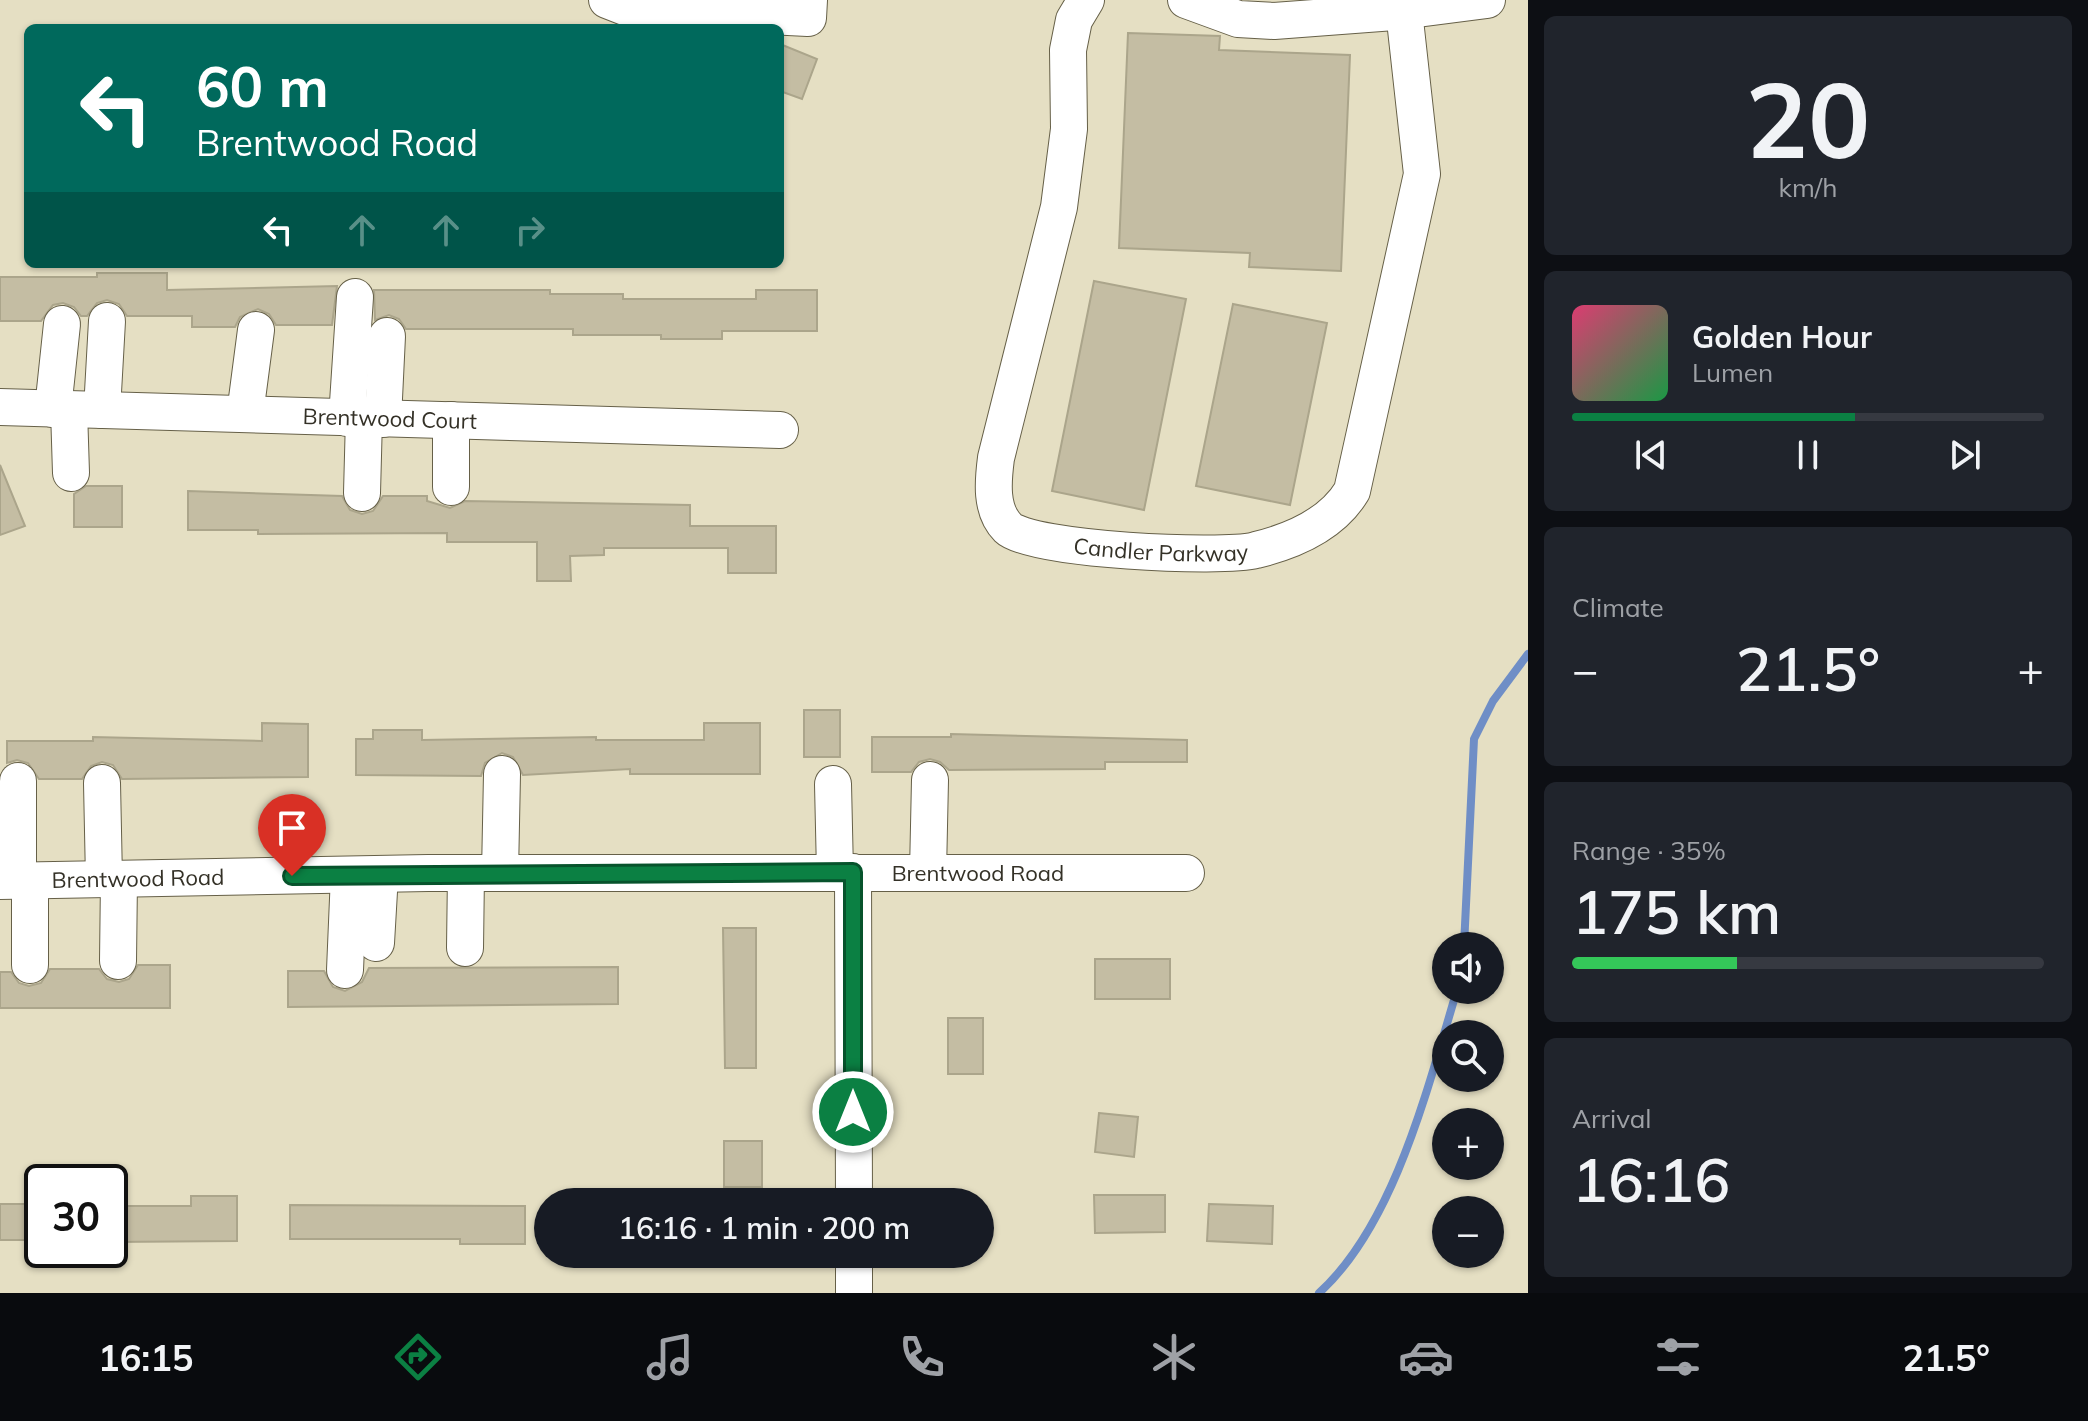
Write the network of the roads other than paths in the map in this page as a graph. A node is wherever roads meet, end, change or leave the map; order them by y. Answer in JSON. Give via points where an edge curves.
{"nodes":[{"id":1,"x":607,"y":0,"type":"edge"},
{"id":2,"x":809,"y":0,"type":"edge"},
{"id":3,"x":1086,"y":0,"type":"edge"},
{"id":4,"x":1186,"y":0,"type":"edge"},
{"id":5,"x":1487,"y":0,"type":"edge"},
{"id":6,"x":1404,"y":11,"type":"junction"},
{"id":7,"x":355,"y":297,"type":"dead end"},
{"id":8,"x":107,"y":321,"type":"dead end"},
{"id":9,"x":62,"y":324,"type":"dead end"},
{"id":10,"x":256,"y":330,"type":"dead end"},
{"id":11,"x":387,"y":336,"type":"dead end"},
{"id":12,"x":0,"y":407,"type":"edge"},
{"id":13,"x":75,"y":410,"type":"junction"},
{"id":14,"x":245,"y":414,"type":"junction"},
{"id":15,"x":365,"y":418,"type":"junction"},
{"id":16,"x":451,"y":420,"type":"junction"},
{"id":17,"x":780,"y":430,"type":"dead end"},
{"id":18,"x":71,"y":473,"type":"dead end"},
{"id":19,"x":451,"y":487,"type":"dead end"},
{"id":20,"x":362,"y":493,"type":"dead end"},
{"id":21,"x":502,"y":774,"type":"dead end"},
{"id":22,"x":930,"y":780,"type":"dead end"},
{"id":23,"x":18,"y":781,"type":"dead end"},
{"id":24,"x":102,"y":783,"type":"dead end"},
{"id":25,"x":833,"y":784,"type":"dead end"},
{"id":26,"x":844,"y":872,"type":"junction"},
{"id":27,"x":928,"y":872,"type":"junction"},
{"id":28,"x":483,"y":873,"type":"junction"},
{"id":29,"x":1186,"y":873,"type":"dead end"},
{"id":30,"x":365,"y":874,"type":"junction"},
{"id":31,"x":112,"y":879,"type":"junction"},
{"id":32,"x":16,"y":881,"type":"edge"},
{"id":33,"x":376,"y":943,"type":"dead end"},
{"id":34,"x":465,"y":948,"type":"dead end"},
{"id":35,"x":118,"y":961,"type":"dead end"},
{"id":36,"x":30,"y":965,"type":"dead end"},
{"id":37,"x":345,"y":970,"type":"dead end"},
{"id":38,"x":854,"y":1188,"type":"edge"},
{"id":39,"x":854,"y":1268,"type":"edge"},
{"id":40,"x":854,"y":1293,"type":"edge"}],
"edges":[{"from":1,"to":2,"type":"street","via":[[630,9],[808,18]]},
{"from":3,"to":6,"type":"street","name":"Candler Parkway","via":[[1074,20],[1068,50],[1069,129],[1059,207],[993,485],[1006,526],[1020,537],[1121,550],[1254,551],[1332,519],[1352,491],[1422,174]]},
{"from":4,"to":6,"type":"street","via":[[1238,19],[1274,21]]},
{"from":5,"to":6,"type":"street"},
{"from":7,"to":15,"type":"street"},
{"from":8,"to":13,"type":"street"},
{"from":9,"to":13,"type":"street"},
{"from":10,"to":14,"type":"street"},
{"from":11,"to":15,"type":"street"},
{"from":12,"to":13,"type":"street","name":"Brentwood Court"},
{"from":13,"to":14,"type":"street","name":"Brentwood Court"},
{"from":13,"to":18,"type":"street"},
{"from":14,"to":15,"type":"street","name":"Brentwood Court"},
{"from":15,"to":16,"type":"street","name":"Brentwood Court"},
{"from":15,"to":20,"type":"street"},
{"from":16,"to":17,"type":"street","name":"Brentwood Court"},
{"from":16,"to":19,"type":"street"},
{"from":21,"to":28,"type":"street"},
{"from":22,"to":27,"type":"street"},
{"from":23,"to":32,"type":"street"},
{"from":24,"to":31,"type":"street"},
{"from":25,"to":26,"type":"street"},
{"from":26,"to":27,"type":"street","name":"Brentwood Road"},
{"from":26,"to":28,"type":"street","name":"Brentwood Road"},
{"from":26,"to":38,"type":"street"},
{"from":27,"to":29,"type":"street","name":"Brentwood Road"},
{"from":28,"to":30,"type":"street","name":"Brentwood Road"},
{"from":28,"to":34,"type":"street"},
{"from":30,"to":31,"type":"street","name":"Brentwood Road"},
{"from":30,"to":33,"type":"street"},
{"from":30,"to":37,"type":"street"},
{"from":31,"to":32,"type":"street","name":"Brentwood Road"},
{"from":31,"to":35,"type":"street"},
{"from":32,"to":36,"type":"street"},
{"from":39,"to":40,"type":"street"}]}
